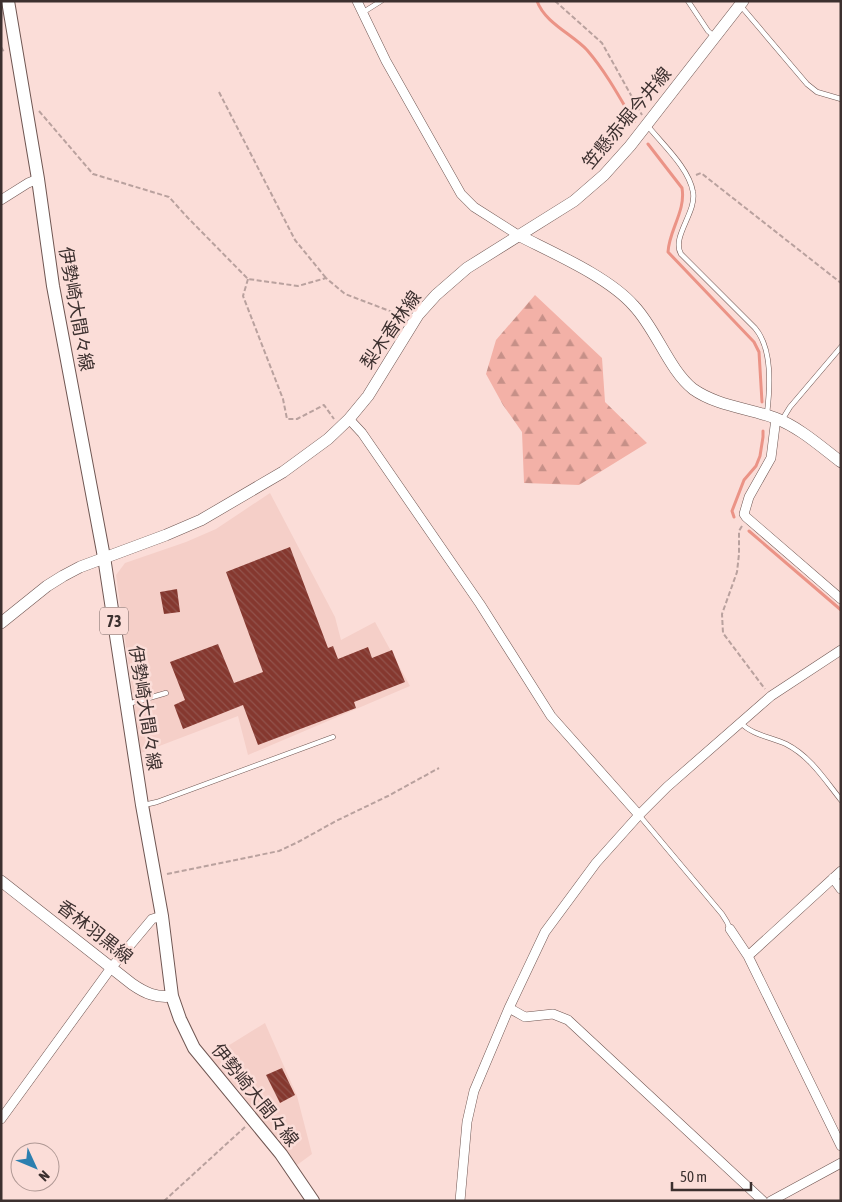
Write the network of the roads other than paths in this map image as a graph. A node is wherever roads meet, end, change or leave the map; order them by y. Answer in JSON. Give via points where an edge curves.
{"nodes":[{"id":1,"x":8,"y":1,"type":"edge"},
{"id":2,"x":357,"y":1,"type":"edge"},
{"id":3,"x":381,"y":1,"type":"edge"},
{"id":4,"x":688,"y":1,"type":"edge"},
{"id":5,"x":741,"y":3,"type":"edge"},
{"id":6,"x":362,"y":13,"type":"junction"},
{"id":7,"x":716,"y":38,"type":"junction"},
{"id":8,"x":841,"y":99,"type":"edge"},
{"id":9,"x":646,"y":124,"type":"junction"},
{"id":10,"x":38,"y":180,"type":"junction"},
{"id":11,"x":1,"y":200,"type":"edge"},
{"id":12,"x":518,"y":235,"type":"junction"},
{"id":13,"x":841,"y":347,"type":"edge"},
{"id":14,"x":775,"y":418,"type":"junction"},
{"id":15,"x":349,"y":419,"type":"junction"},
{"id":16,"x":841,"y":462,"type":"edge"},
{"id":17,"x":104,"y":557,"type":"junction"},
{"id":18,"x":841,"y":599,"type":"edge"},
{"id":19,"x":1,"y":623,"type":"edge"},
{"id":20,"x":841,"y":650,"type":"edge"},
{"id":21,"x":166,"y":692,"type":"dead end"},
{"id":22,"x":126,"y":704,"type":"junction"},
{"id":23,"x":741,"y":723,"type":"junction"},
{"id":24,"x":333,"y":736,"type":"dead end"},
{"id":25,"x":841,"y":800,"type":"edge"},
{"id":26,"x":142,"y":805,"type":"junction"},
{"id":27,"x":639,"y":815,"type":"junction"},
{"id":28,"x":841,"y":871,"type":"edge"},
{"id":29,"x":833,"y":878,"type":"junction"},
{"id":30,"x":1,"y":881,"type":"edge"},
{"id":31,"x":841,"y":889,"type":"edge"},
{"id":32,"x":162,"y":916,"type":"junction"},
{"id":33,"x":730,"y":929,"type":"joint"},
{"id":34,"x":748,"y":956,"type":"junction"},
{"id":35,"x":111,"y":968,"type":"junction"},
{"id":36,"x":172,"y":996,"type":"junction"},
{"id":37,"x":509,"y":1008,"type":"junction"},
{"id":38,"x":1,"y":1119,"type":"edge"},
{"id":39,"x":841,"y":1146,"type":"edge"},
{"id":40,"x":841,"y":1163,"type":"edge"},
{"id":41,"x":313,"y":1201,"type":"edge"},
{"id":42,"x":460,"y":1201,"type":"edge"},
{"id":43,"x":763,"y":1201,"type":"edge"},
{"id":44,"x":771,"y":1201,"type":"edge"}],
"edges":[{"from":1,"to":10,"type":"main road","name":"伊勢崎大間々線","number":"73"},
{"from":2,"to":6,"type":"street"},
{"from":3,"to":6,"type":"lane"},
{"from":4,"to":7,"type":"lane"},
{"from":5,"to":7,"type":"main road","name":"笠懸赤堀今井線"},
{"from":5,"to":8,"type":"lane","via":[[807,84],[822,94]]},
{"from":6,"to":12,"type":"street","via":[[461,194],[474,207]]},
{"from":7,"to":9,"type":"main road","name":"笠懸赤堀今井線"},
{"from":9,"to":12,"type":"main road","name":"笠懸赤堀今井線","via":[[614,165],[587,190]]},
{"from":9,"to":14,"type":"lane","via":[[689,179],[694,201],[681,236],[681,254],[765,342]]},
{"from":10,"to":11,"type":"street"},
{"from":10,"to":17,"type":"main road","name":"伊勢崎大間々線","number":"73","via":[[55,295]]},
{"from":12,"to":14,"type":"main road","via":[[608,283],[623,295],[652,328],[683,379],[697,392]]},
{"from":12,"to":15,"type":"main road","name":"梨木香林線","via":[[468,268],[427,305],[368,396]]},
{"from":13,"to":14,"type":"lane","via":[[790,407]]},
{"from":14,"to":16,"type":"main road"},
{"from":14,"to":18,"type":"street","via":[[771,458],[749,497],[744,514]]},
{"from":15,"to":17,"type":"main road","name":"梨木香林線","via":[[307,455],[225,507],[187,527]]},
{"from":15,"to":27,"type":"street","via":[[362,433],[480,604],[551,716]]},
{"from":17,"to":19,"type":"main road","via":[[47,586]]},
{"from":17,"to":22,"type":"main road","name":"伊勢崎大間々線","number":"73"},
{"from":20,"to":23,"type":"street","via":[[771,696]]},
{"from":21,"to":22,"type":"lane"},
{"from":22,"to":26,"type":"main road","name":"伊勢崎大間々線","number":"73"},
{"from":23,"to":25,"type":"lane","via":[[747,730],[787,744],[799,752]]},
{"from":23,"to":27,"type":"street"},
{"from":24,"to":26,"type":"lane"},
{"from":26,"to":32,"type":"main road","name":"伊勢崎大間々線","number":"73"},
{"from":27,"to":33,"type":"lane","via":[[722,914]]},
{"from":27,"to":37,"type":"street","via":[[585,876],[545,932]]},
{"from":28,"to":29,"type":"street"},
{"from":29,"to":31,"type":"street"},
{"from":29,"to":34,"type":"street"},
{"from":30,"to":35,"type":"main road","name":"香林羽黒線"},
{"from":32,"to":35,"type":"street","via":[[152,919]]},
{"from":32,"to":36,"type":"main road","name":"伊勢崎大間々線","number":"73"},
{"from":33,"to":34,"type":"street"},
{"from":34,"to":39,"type":"street"},
{"from":35,"to":36,"type":"main road","name":"香林羽黒線","via":[[142,991],[159,997]]},
{"from":35,"to":38,"type":"street"},
{"from":36,"to":41,"type":"main road","name":"伊勢崎大間々線","number":"73","via":[[194,1048],[281,1154]]},
{"from":37,"to":42,"type":"street","via":[[469,1108]]},
{"from":37,"to":43,"type":"street","via":[[525,1017],[553,1014],[568,1020]]},
{"from":40,"to":44,"type":"street"}]}
